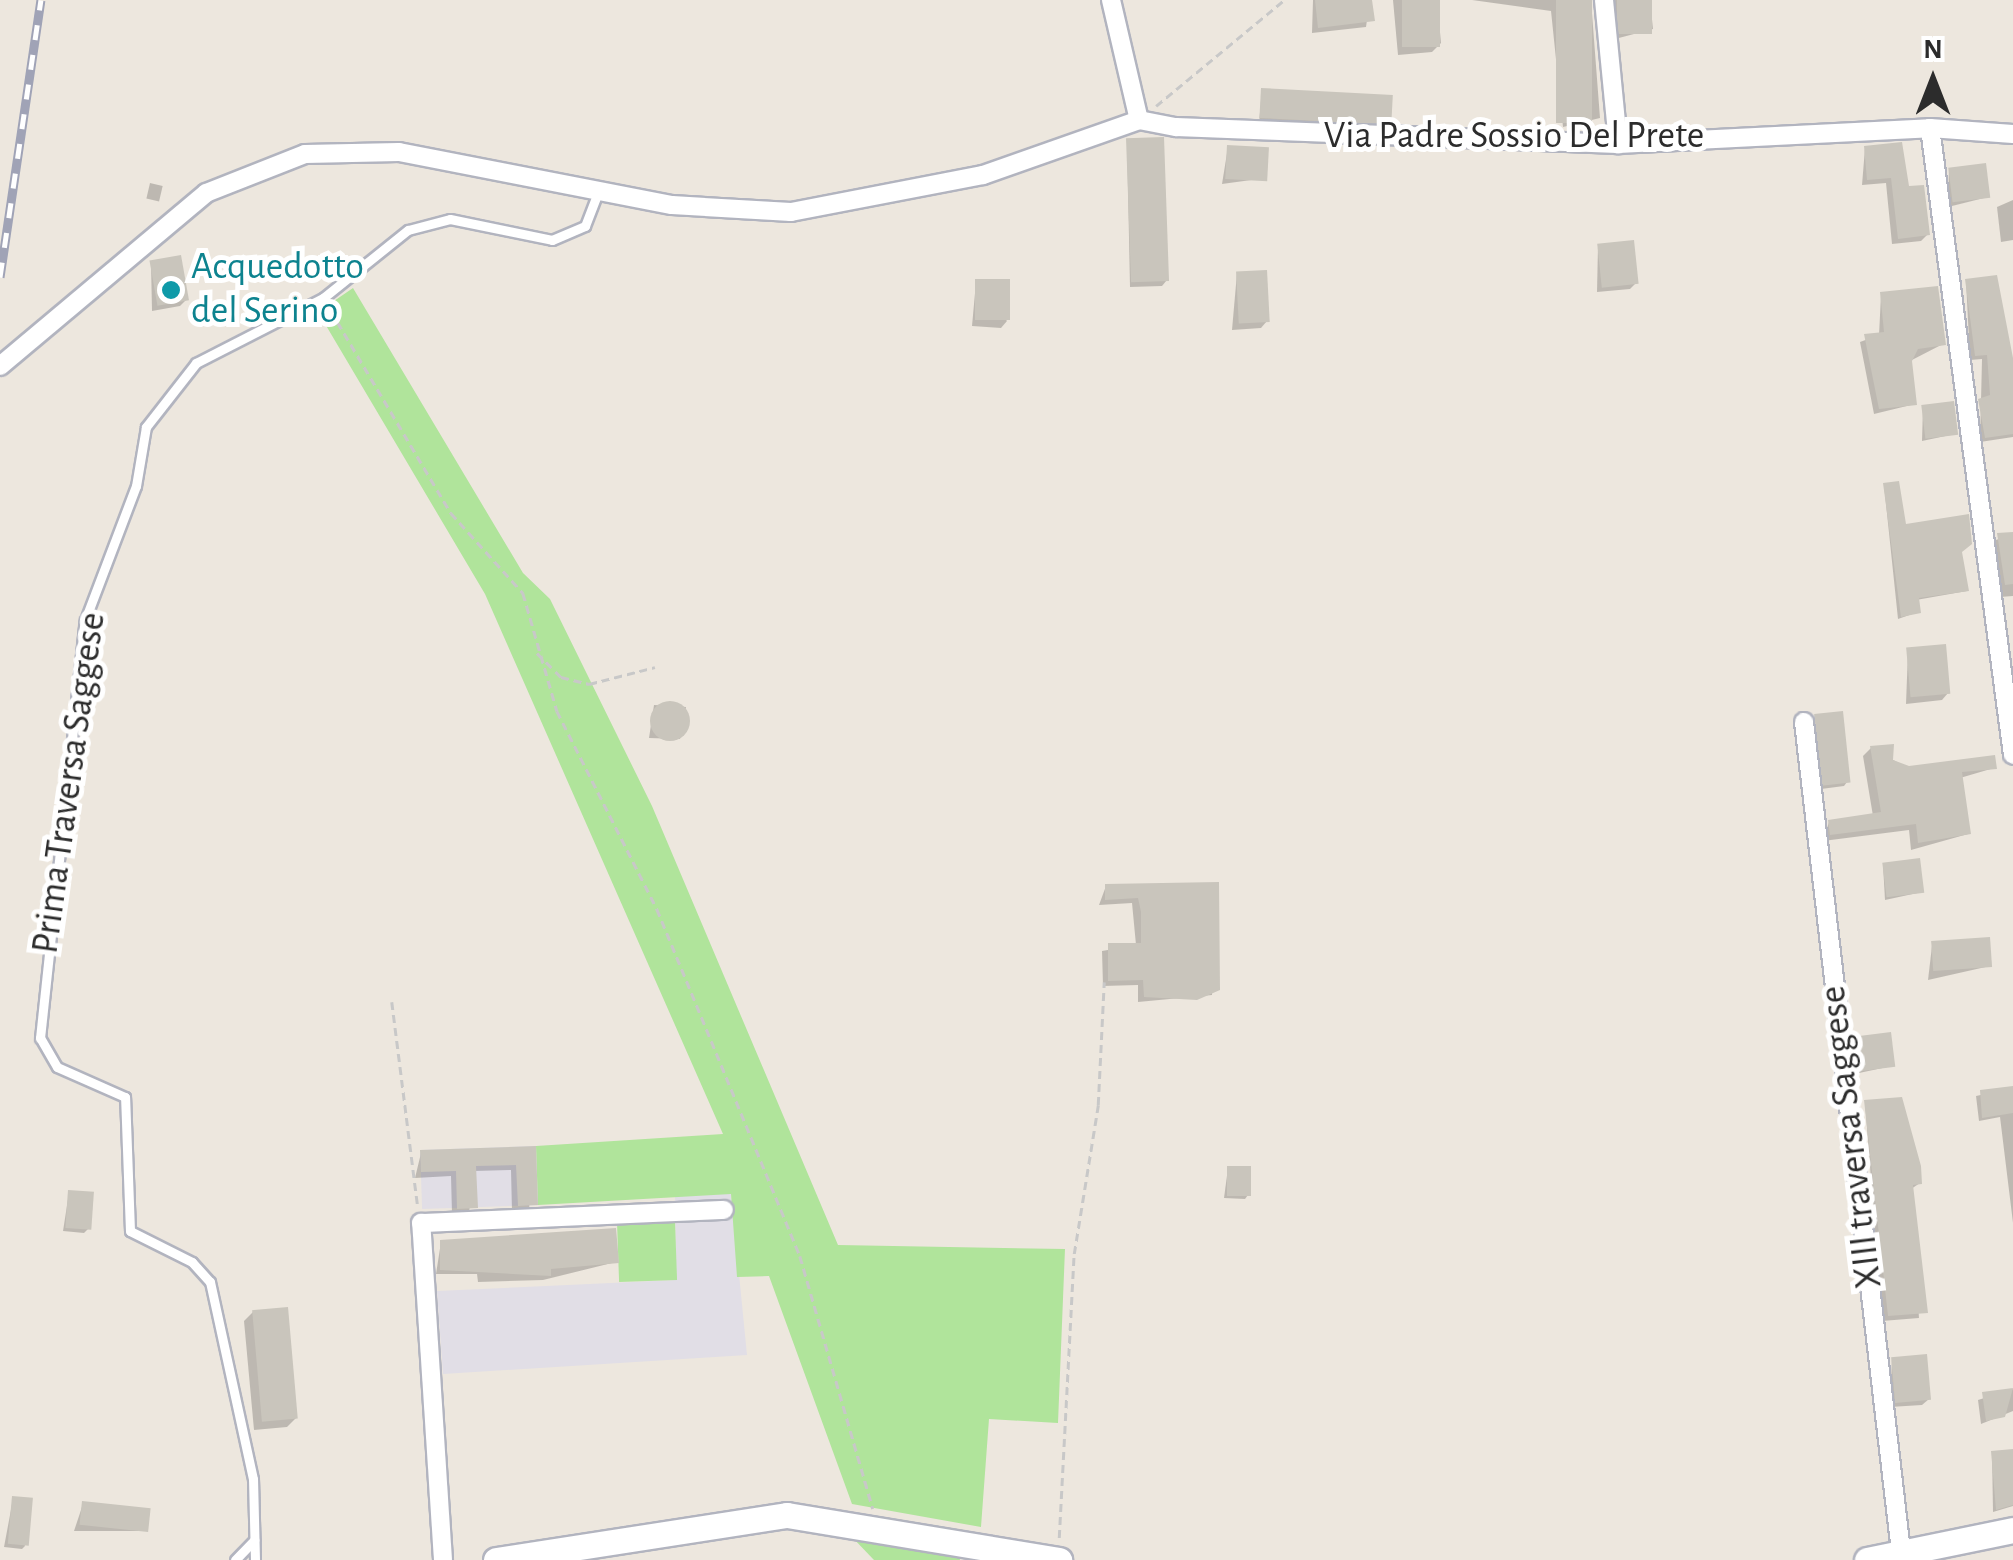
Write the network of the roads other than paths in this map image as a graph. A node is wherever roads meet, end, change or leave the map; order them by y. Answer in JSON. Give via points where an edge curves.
{"nodes":[{"id":1,"x":1111,"y":0,"type":"edge"},
{"id":2,"x":1604,"y":0,"type":"edge"},
{"id":3,"x":1140,"y":120,"type":"junction"},
{"id":4,"x":1930,"y":128,"type":"junction"},
{"id":5,"x":2013,"y":134,"type":"edge"},
{"id":6,"x":1618,"y":144,"type":"junction"},
{"id":7,"x":599,"y":190,"type":"junction"},
{"id":8,"x":0,"y":366,"type":"edge"},
{"id":9,"x":1804,"y":722,"type":"dead end"},
{"id":10,"x":2013,"y":755,"type":"edge"},
{"id":11,"x":724,"y":1210,"type":"dead end"},
{"id":12,"x":2013,"y":1530,"type":"edge"},
{"id":13,"x":254,"y":1540,"type":"junction"},
{"id":14,"x":1901,"y":1551,"type":"junction"},
{"id":15,"x":235,"y":1560,"type":"edge"},
{"id":16,"x":254,"y":1560,"type":"edge"},
{"id":17,"x":443,"y":1560,"type":"edge"},
{"id":18,"x":496,"y":1560,"type":"edge"},
{"id":19,"x":1058,"y":1560,"type":"edge"},
{"id":20,"x":1867,"y":1560,"type":"edge"}],
"edges":[{"from":1,"to":3,"type":"street"},
{"from":2,"to":6,"type":"street"},
{"from":3,"to":6,"type":"street","name":"Via Padre Sossio Del Prete","via":[[1279,134]]},
{"from":3,"to":7,"type":"street","via":[[880,201],[740,212]]},
{"from":4,"to":5,"type":"street","name":"Via Padre Sossio Del Prete"},
{"from":4,"to":6,"type":"street","name":"Via Padre Sossio Del Prete"},
{"from":4,"to":10,"type":"street"},
{"from":7,"to":8,"type":"street","via":[[474,166],[329,150],[232,179],[172,218]]},
{"from":7,"to":13,"type":"lane","name":"Prima Traversa Saggese","via":[[586,226],[552,240],[450,220],[408,230],[323,298],[196,362],[146,427],[136,486],[85,620],[40,1018],[58,1067],[125,1097],[130,1231],[192,1262],[210,1282],[254,1479]]},
{"from":9,"to":14,"type":"street","name":"XIII traversa Saggese"},
{"from":11,"to":17,"type":"street","via":[[421,1223]]},
{"from":12,"to":14,"type":"main road"},
{"from":13,"to":15,"type":"lane"},
{"from":13,"to":16,"type":"lane","name":"Prima Traversa Saggese"},
{"from":14,"to":20,"type":"main road"},
{"from":18,"to":19,"type":"main road","via":[[734,1517],[876,1530]]}]}
